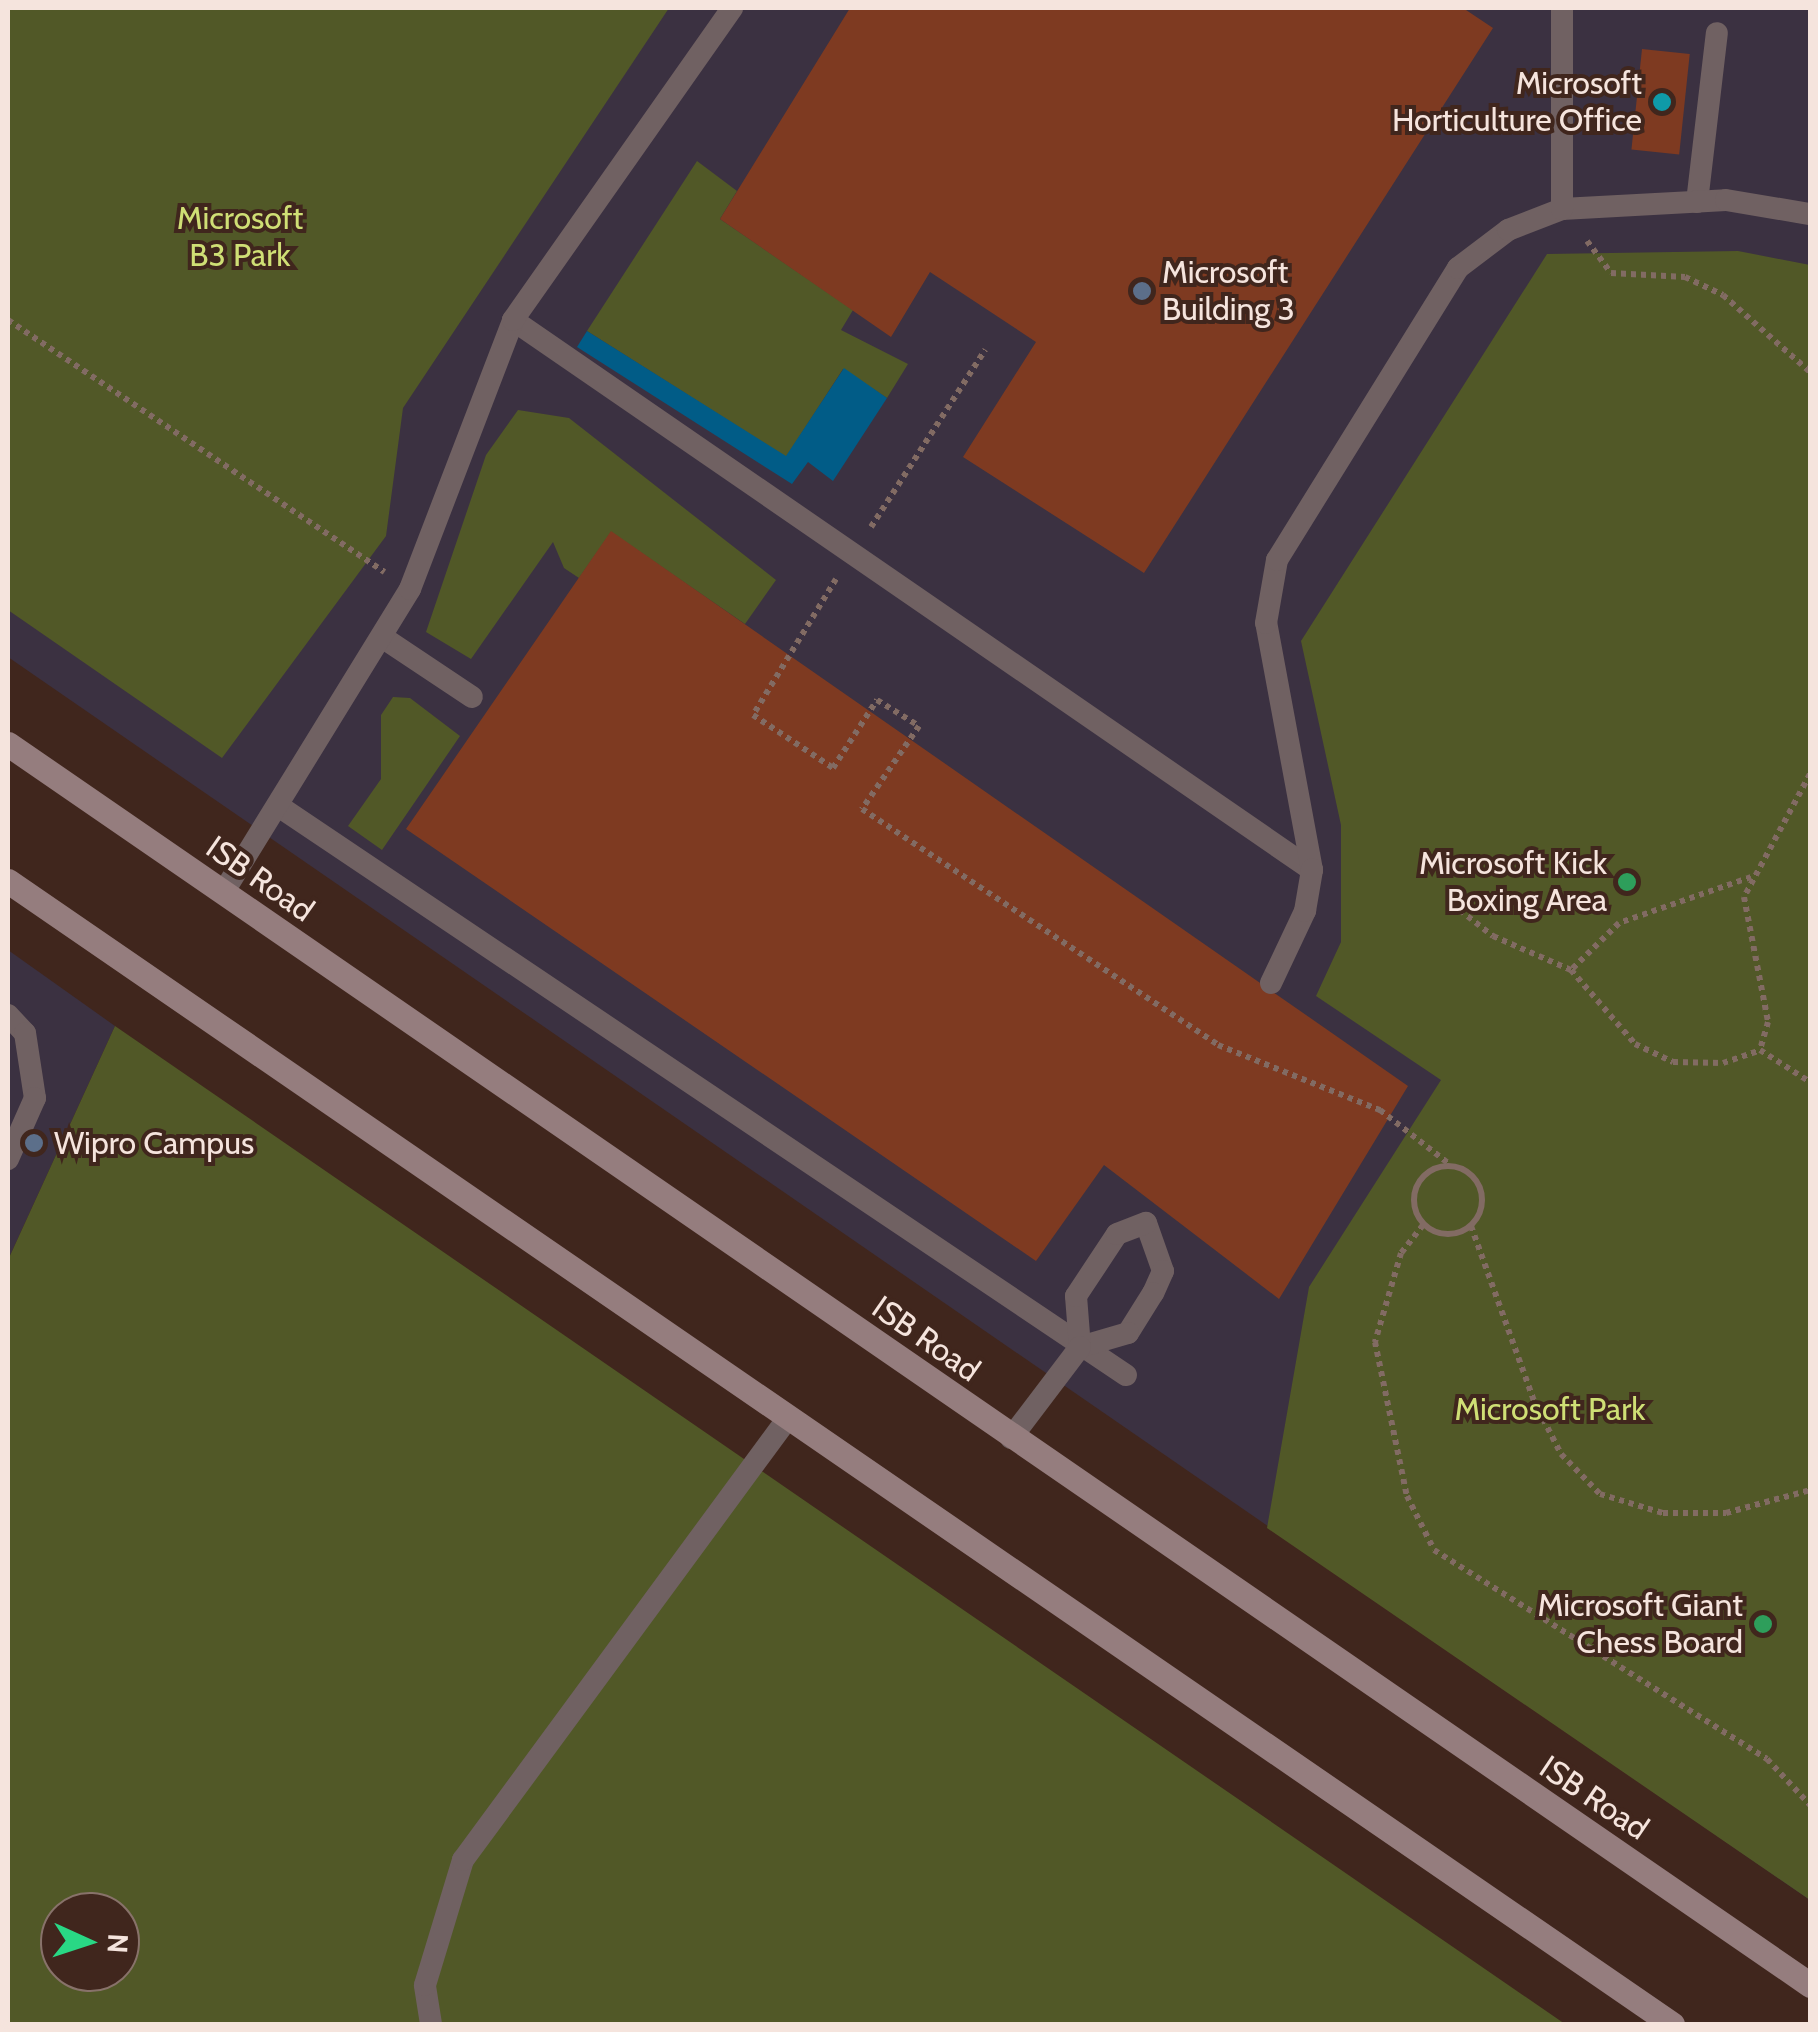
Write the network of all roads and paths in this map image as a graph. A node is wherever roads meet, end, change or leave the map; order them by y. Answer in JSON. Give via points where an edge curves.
{"nodes":[{"id":1,"x":732,"y":8,"type":"edge"},
{"id":2,"x":1562,"y":8,"type":"edge"},
{"id":3,"x":1717,"y":33,"type":"dead end"},
{"id":4,"x":1698,"y":202,"type":"junction"},
{"id":5,"x":1562,"y":209,"type":"junction"},
{"id":6,"x":1810,"y":214,"type":"edge"},
{"id":7,"x":8,"y":320,"type":"edge"},
{"id":8,"x":513,"y":320,"type":"junction"},
{"id":9,"x":984,"y":350,"type":"dead end"},
{"id":10,"x":1810,"y":372,"type":"edge"},
{"id":11,"x":853,"y":554,"type":"junction"},
{"id":12,"x":410,"y":589,"type":"junction"},
{"id":13,"x":382,"y":638,"type":"junction"},
{"id":14,"x":472,"y":697,"type":"dead end"},
{"id":15,"x":8,"y":744,"type":"edge"},
{"id":16,"x":1810,"y":774,"type":"edge"},
{"id":17,"x":280,"y":807,"type":"junction"},
{"id":18,"x":1312,"y":870,"type":"junction"},
{"id":19,"x":1751,"y":877,"type":"junction"},
{"id":20,"x":8,"y":881,"type":"edge"},
{"id":21,"x":223,"y":892,"type":"junction"},
{"id":22,"x":1452,"y":904,"type":"dead end"},
{"id":23,"x":1570,"y":970,"type":"junction"},
{"id":24,"x":1270,"y":983,"type":"dead end"},
{"id":25,"x":8,"y":1015,"type":"edge"},
{"id":26,"x":1760,"y":1050,"type":"junction"},
{"id":27,"x":1810,"y":1082,"type":"edge"},
{"id":28,"x":10,"y":1141,"type":"edge"},
{"id":29,"x":1450,"y":1164,"type":"junction"},
{"id":30,"x":1423,"y":1225,"type":"junction"},
{"id":31,"x":1471,"y":1226,"type":"junction"},
{"id":32,"x":1080,"y":1347,"type":"junction"},
{"id":33,"x":1126,"y":1375,"type":"dead end"},
{"id":34,"x":785,"y":1422,"type":"junction"},
{"id":35,"x":1012,"y":1438,"type":"junction"},
{"id":36,"x":1810,"y":1490,"type":"edge"},
{"id":37,"x":1810,"y":1805,"type":"edge"},
{"id":38,"x":1810,"y":1985,"type":"edge"},
{"id":39,"x":431,"y":2024,"type":"edge"},
{"id":40,"x":1672,"y":2024,"type":"edge"}],
"edges":[{"from":1,"to":8,"type":"lane"},
{"from":2,"to":5,"type":"lane"},
{"from":3,"to":4,"type":"lane"},
{"from":4,"to":5,"type":"lane"},
{"from":4,"to":6,"type":"lane"},
{"from":5,"to":10,"type":"path","via":[[1611,274],[1685,277],[1723,295]]},
{"from":5,"to":18,"type":"lane","via":[[1508,230],[1458,268],[1277,560],[1266,623]]},
{"from":7,"to":12,"type":"path"},
{"from":8,"to":11,"type":"lane"},
{"from":8,"to":12,"type":"lane"},
{"from":9,"to":11,"type":"path"},
{"from":11,"to":18,"type":"lane"},
{"from":11,"to":29,"type":"path","via":[[753,715],[833,768],[877,700],[919,726],[862,809],[1218,1045],[1380,1110]]},
{"from":12,"to":13,"type":"lane"},
{"from":13,"to":14,"type":"lane"},
{"from":13,"to":17,"type":"lane"},
{"from":15,"to":21,"type":"main road","name":"ISB Road"},
{"from":16,"to":19,"type":"path"},
{"from":17,"to":21,"type":"lane"},
{"from":17,"to":32,"type":"lane"},
{"from":18,"to":24,"type":"lane","via":[[1305,911]]},
{"from":19,"to":23,"type":"path","via":[[1619,924]]},
{"from":19,"to":26,"type":"path","via":[[1746,920],[1768,1022]]},
{"from":20,"to":34,"type":"main road"},
{"from":21,"to":35,"type":"main road","name":"ISB Road"},
{"from":22,"to":23,"type":"path","via":[[1493,936]]},
{"from":23,"to":26,"type":"path","via":[[1635,1044],[1673,1062],[1723,1063]]},
{"from":25,"to":28,"type":"lane","via":[[24,1033],[36,1098]]},
{"from":26,"to":27,"type":"path"},
{"from":29,"to":30,"type":"path","via":[[1424,1173],[1413,1198]]},
{"from":29,"to":31,"type":"path","via":[[1474,1176],[1482,1202]]},
{"from":30,"to":31,"type":"path","via":[[1446,1235]]},
{"from":30,"to":37,"type":"path","via":[[1402,1252],[1376,1342],[1407,1496],[1434,1550],[1766,1759]]},
{"from":31,"to":36,"type":"path","via":[[1534,1401],[1562,1454],[1600,1494],[1663,1512],[1726,1513]]},
{"from":32,"to":32,"type":"lane","via":[[1076,1296],[1117,1234],[1149,1219],[1163,1271],[1153,1294],[1128,1333]]},
{"from":32,"to":33,"type":"lane"},
{"from":32,"to":35,"type":"lane"},
{"from":34,"to":39,"type":"lane","via":[[463,1860],[425,1985]]},
{"from":34,"to":40,"type":"main road"},
{"from":35,"to":38,"type":"main road","name":"ISB Road"}]}
